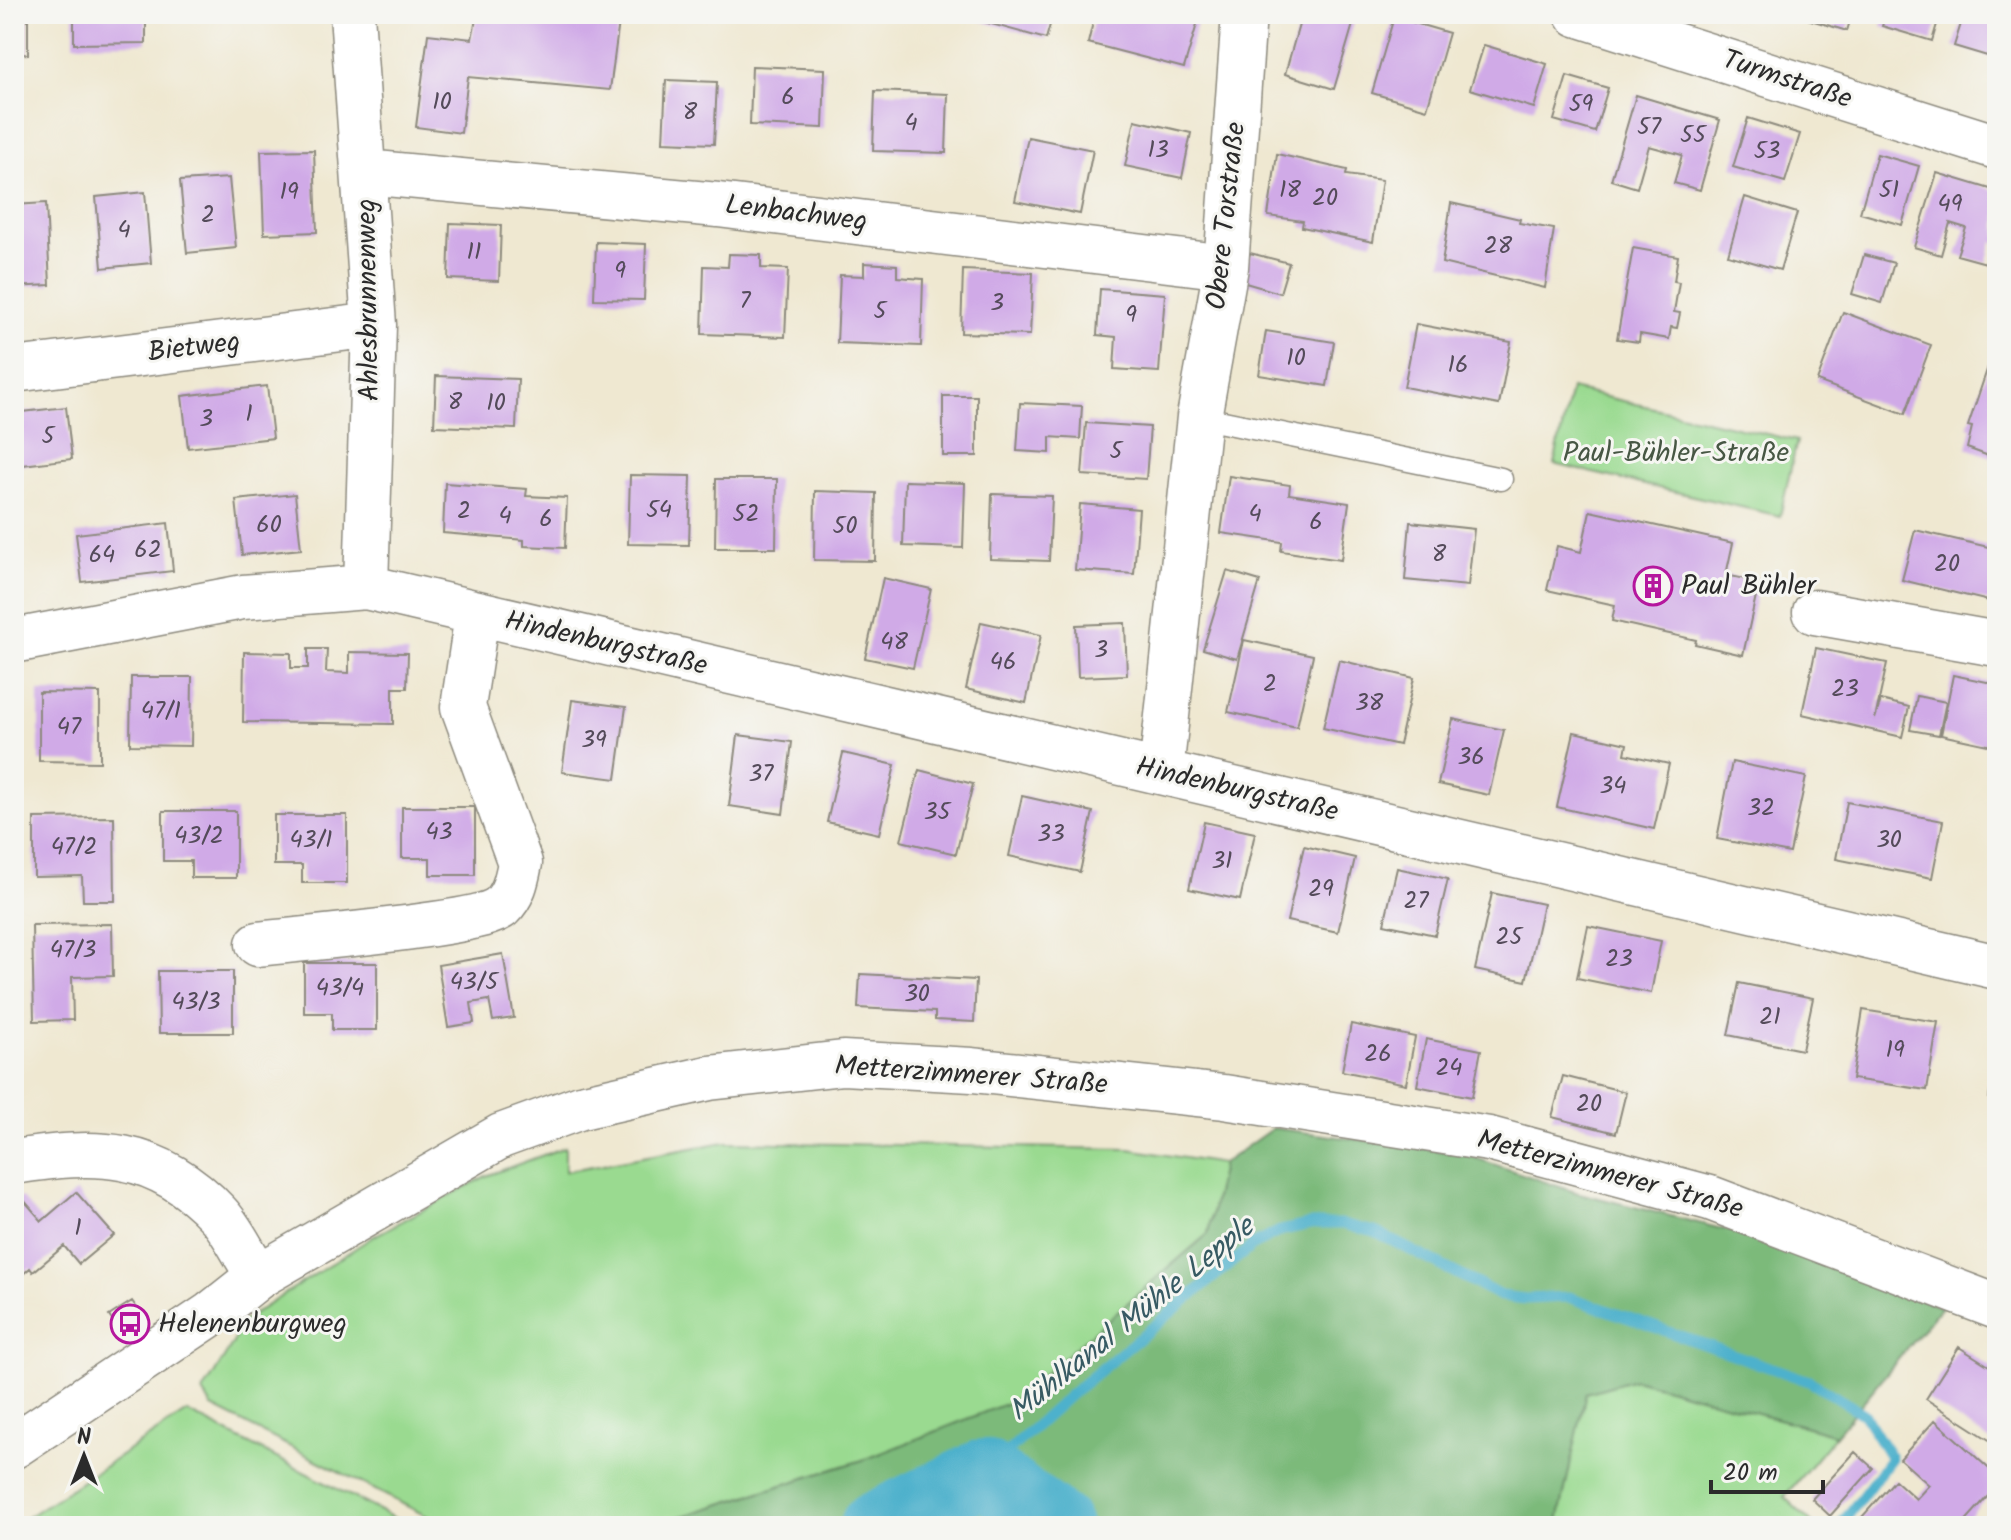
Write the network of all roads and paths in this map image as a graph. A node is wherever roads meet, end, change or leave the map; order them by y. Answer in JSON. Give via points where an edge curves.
{"nodes":[{"id":1,"x":352,"y":14,"type":"edge"},
{"id":2,"x":1244,"y":14,"type":"edge"},
{"id":3,"x":1577,"y":14,"type":"edge"},
{"id":4,"x":1997,"y":147,"type":"edge"},
{"id":5,"x":365,"y":172,"type":"junction"},
{"id":6,"x":1226,"y":267,"type":"junction"},
{"id":7,"x":374,"y":325,"type":"junction"},
{"id":8,"x":14,"y":370,"type":"edge"},
{"id":9,"x":1199,"y":417,"type":"junction"},
{"id":10,"x":1501,"y":479,"type":"dead end"},
{"id":11,"x":366,"y":587,"type":"junction"},
{"id":12,"x":1815,"y":612,"type":"dead end"},
{"id":13,"x":477,"y":615,"type":"junction"},
{"id":14,"x":14,"y":641,"type":"edge"},
{"id":15,"x":1997,"y":644,"type":"edge"},
{"id":16,"x":1161,"y":772,"type":"junction"},
{"id":17,"x":258,"y":944,"type":"dead end"},
{"id":18,"x":1997,"y":967,"type":"edge"},
{"id":19,"x":14,"y":1162,"type":"edge"},
{"id":20,"x":259,"y":1276,"type":"junction"},
{"id":21,"x":1997,"y":1307,"type":"edge"},
{"id":22,"x":14,"y":1446,"type":"edge"}],
"edges":[{"from":1,"to":5,"type":"street","name":"Ahlesbrunnenweg"},
{"from":2,"to":6,"type":"street","name":"Obere Torstraße"},
{"from":3,"to":4,"type":"street","name":"Turmstraße"},
{"from":5,"to":6,"type":"street","name":"Lenbachweg","via":[[718,205]]},
{"from":5,"to":7,"type":"street","name":"Ahlesbrunnenweg"},
{"from":6,"to":9,"type":"street","name":"Obere Torstraße"},
{"from":7,"to":8,"type":"street","name":"Bietweg"},
{"from":7,"to":11,"type":"street","name":"Ahlesbrunnenweg"},
{"from":9,"to":10,"type":"lane"},
{"from":9,"to":16,"type":"street","name":"Obere Torstraße"},
{"from":11,"to":13,"type":"street","name":"Hindenburgstraße"},
{"from":11,"to":14,"type":"street","name":"Hindenburgstraße","via":[[243,597]]},
{"from":12,"to":15,"type":"street"},
{"from":13,"to":16,"type":"street","name":"Hindenburgstraße"},
{"from":13,"to":17,"type":"street","name":"Hindenburgstraße","via":[[463,707],[520,863],[516,885],[500,908],[464,920]]},
{"from":16,"to":18,"type":"street","name":"Hindenburgstraße"},
{"from":19,"to":20,"type":"street","via":[[74,1152],[141,1159],[220,1216]]},
{"from":20,"to":21,"type":"street","name":"Metterzimmerer Straße","via":[[501,1136],[581,1107],[698,1080],[843,1063],[972,1070],[1224,1097],[1489,1139],[1710,1198]]},
{"from":20,"to":22,"type":"street","name":"Metterzimmerer Straße"}]}
